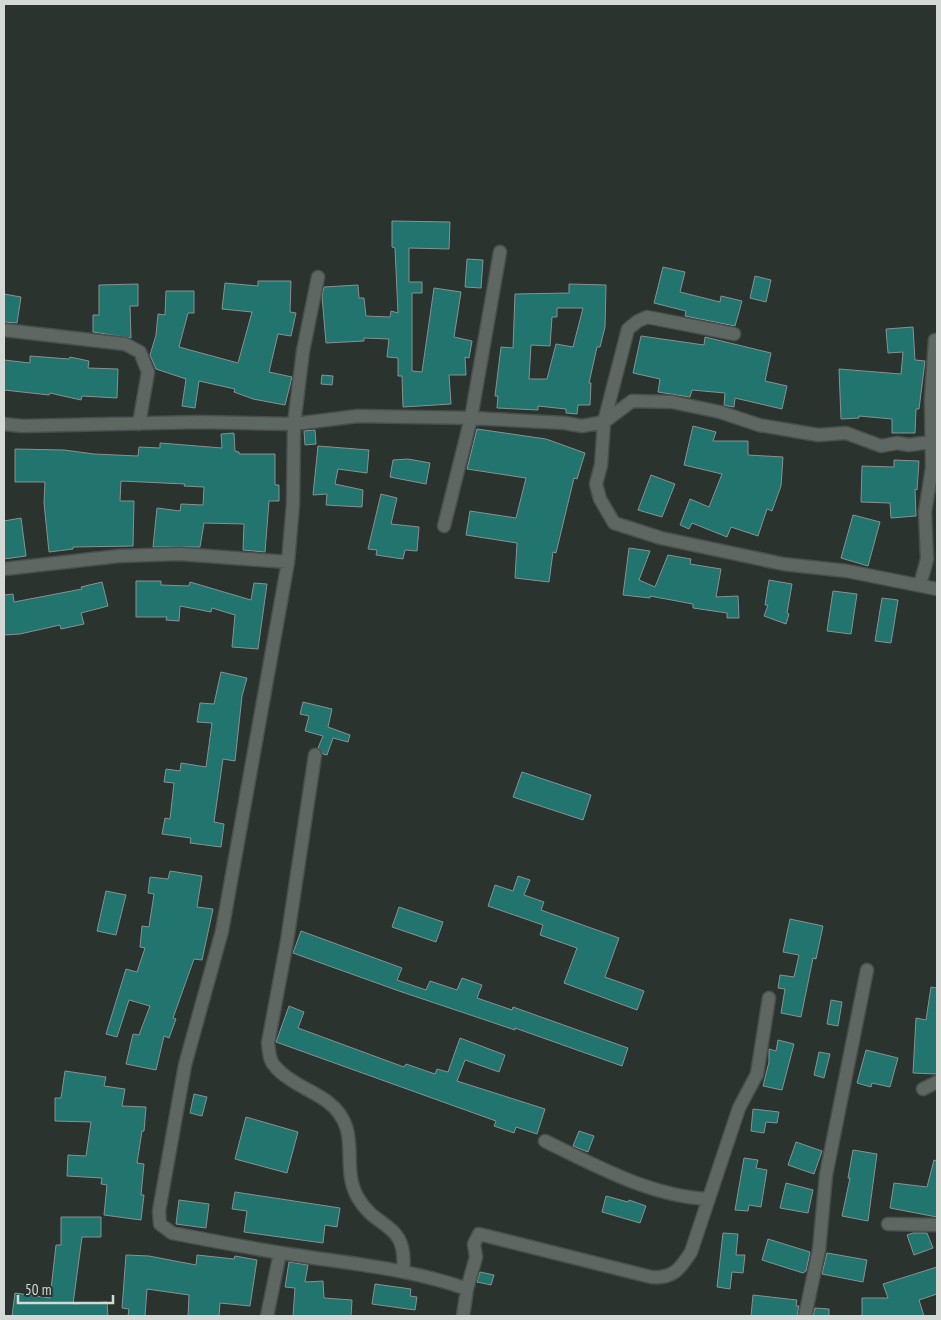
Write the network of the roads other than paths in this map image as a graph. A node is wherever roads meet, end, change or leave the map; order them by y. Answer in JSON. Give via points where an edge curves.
{"nodes":[{"id":1,"x":500,"y":252,"type":"dead end"},
{"id":2,"x":318,"y":277,"type":"dead end"},
{"id":3,"x":4,"y":330,"type":"edge"},
{"id":4,"x":734,"y":334,"type":"dead end"},
{"id":5,"x":935,"y":340,"type":"dead end"},
{"id":6,"x":471,"y":418,"type":"junction"},
{"id":7,"x":604,"y":422,"type":"junction"},
{"id":8,"x":4,"y":424,"type":"edge"},
{"id":9,"x":139,"y":424,"type":"junction"},
{"id":10,"x":294,"y":424,"type":"junction"},
{"id":11,"x":930,"y":442,"type":"junction"},
{"id":12,"x":935,"y":469,"type":"edge"},
{"id":13,"x":444,"y":526,"type":"dead end"},
{"id":14,"x":288,"y":562,"type":"junction"},
{"id":15,"x":4,"y":568,"type":"edge"},
{"id":16,"x":920,"y":585,"type":"junction"},
{"id":17,"x":937,"y":589,"type":"edge"},
{"id":18,"x":315,"y":755,"type":"dead end"},
{"id":19,"x":867,"y":970,"type":"dead end"},
{"id":20,"x":769,"y":998,"type":"dead end"},
{"id":21,"x":937,"y":1082,"type":"edge"},
{"id":22,"x":923,"y":1089,"type":"dead end"},
{"id":23,"x":545,"y":1141,"type":"dead end"},
{"id":24,"x":708,"y":1199,"type":"junction"},
{"id":25,"x":888,"y":1224,"type":"dead end"},
{"id":26,"x":937,"y":1225,"type":"edge"},
{"id":27,"x":280,"y":1253,"type":"junction"},
{"id":28,"x":403,"y":1271,"type":"junction"},
{"id":29,"x":467,"y":1289,"type":"junction"},
{"id":30,"x":267,"y":1316,"type":"edge"},
{"id":31,"x":462,"y":1316,"type":"edge"},
{"id":32,"x":804,"y":1316,"type":"edge"}],
"edges":[{"from":1,"to":6,"type":"street"},
{"from":2,"to":10,"type":"street","via":[[303,351]]},
{"from":3,"to":9,"type":"street","via":[[126,344],[140,352],[148,372]]},
{"from":4,"to":7,"type":"street","via":[[647,317],[632,325],[626,334]]},
{"from":5,"to":11,"type":"street"},
{"from":6,"to":7,"type":"street","via":[[565,422],[582,426]]},
{"from":6,"to":10,"type":"street","via":[[358,416]]},
{"from":6,"to":13,"type":"street"},
{"from":7,"to":11,"type":"street","via":[[632,401],[672,402],[720,412],[759,425],[818,436],[846,433],[881,446]]},
{"from":7,"to":16,"type":"street","via":[[601,465],[596,484],[600,499],[614,523],[661,538],[783,564],[847,571]]},
{"from":8,"to":9,"type":"street"},
{"from":9,"to":10,"type":"street"},
{"from":10,"to":14,"type":"street","via":[[294,504]]},
{"from":11,"to":12,"type":"street"},
{"from":12,"to":16,"type":"street","via":[[925,512],[927,560]]},
{"from":14,"to":15,"type":"street","via":[[180,554],[119,556]]},
{"from":14,"to":27,"type":"street","via":[[222,930],[185,1065],[159,1210],[160,1224],[172,1233]]},
{"from":16,"to":17,"type":"street"},
{"from":18,"to":28,"type":"street","via":[[268,1043],[274,1065],[328,1102],[342,1117],[351,1142],[351,1176],[358,1199],[402,1242],[405,1253]]},
{"from":19,"to":32,"type":"street","via":[[826,1174],[819,1250]]},
{"from":20,"to":24,"type":"street","via":[[757,1074],[739,1108]]},
{"from":21,"to":22,"type":"street"},
{"from":23,"to":24,"type":"street","via":[[614,1175],[684,1198]]},
{"from":24,"to":29,"type":"street","via":[[691,1252],[680,1268],[664,1278],[585,1262],[479,1234],[474,1244],[476,1257]]},
{"from":25,"to":26,"type":"street"},
{"from":27,"to":28,"type":"street"},
{"from":27,"to":30,"type":"street"},
{"from":28,"to":29,"type":"street"},
{"from":29,"to":31,"type":"street"}]}
